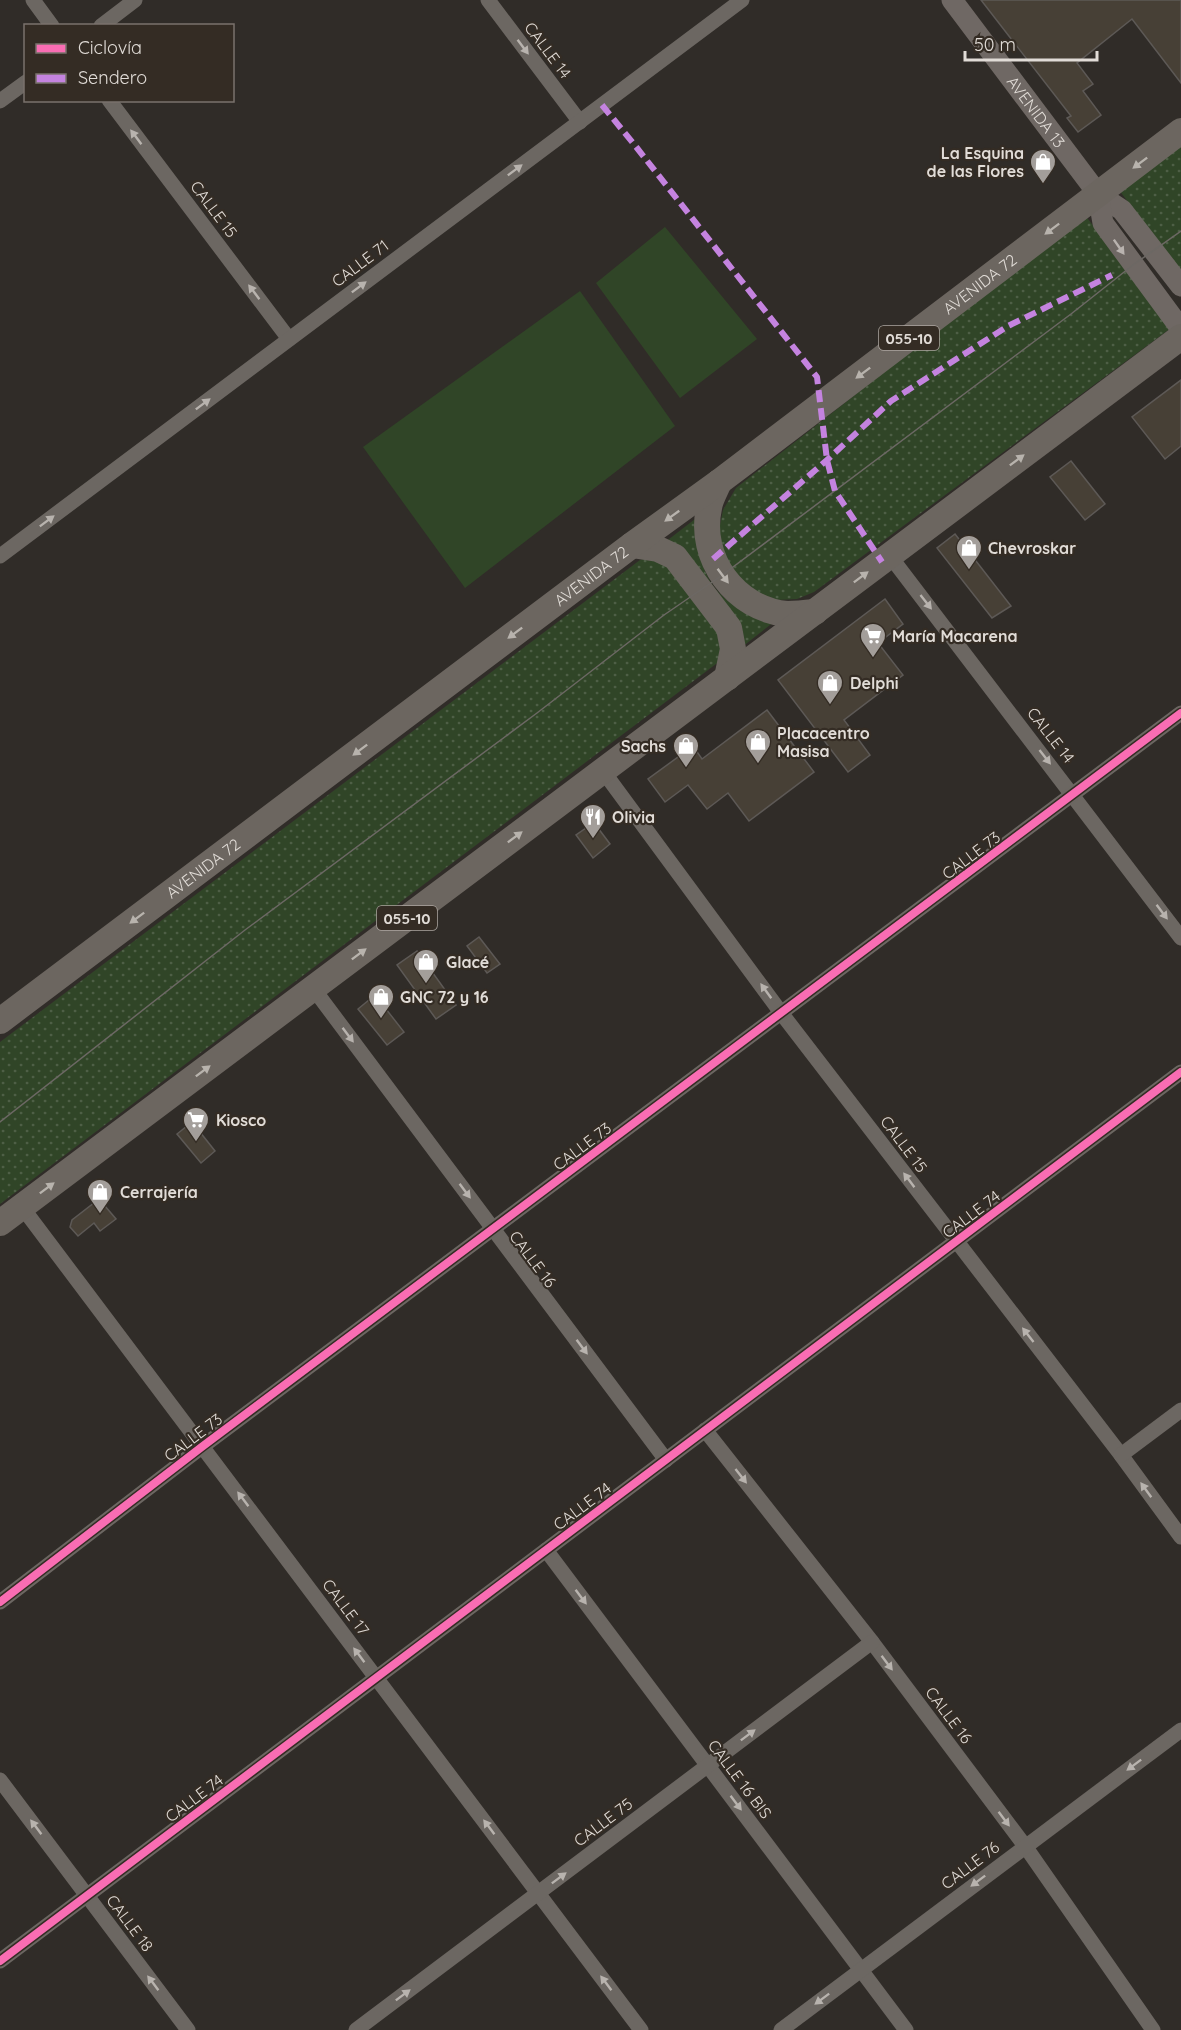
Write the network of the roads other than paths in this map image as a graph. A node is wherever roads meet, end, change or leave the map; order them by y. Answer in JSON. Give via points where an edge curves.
{"nodes":[{"id":1,"x":33,"y":0,"type":"edge"},
{"id":2,"x":135,"y":0,"type":"edge"},
{"id":3,"x":488,"y":0,"type":"edge"},
{"id":4,"x":742,"y":0,"type":"edge"},
{"id":5,"x":952,"y":0,"type":"edge"},
{"id":6,"x":51,"y":24,"type":"edge"},
{"id":7,"x":104,"y":24,"type":"edge"},
{"id":8,"x":24,"y":83,"type":"edge"},
{"id":9,"x":0,"y":101,"type":"edge"},
{"id":10,"x":111,"y":102,"type":"edge"},
{"id":11,"x":580,"y":122,"type":"junction"},
{"id":12,"x":1181,"y":131,"type":"edge"},
{"id":13,"x":1098,"y":194,"type":"junction"},
{"id":14,"x":1181,"y":286,"type":"edge"},
{"id":15,"x":1181,"y":329,"type":"edge"},
{"id":16,"x":1181,"y":338,"type":"edge"},
{"id":17,"x":289,"y":339,"type":"junction"},
{"id":18,"x":719,"y":482,"type":"junction"},
{"id":19,"x":632,"y":545,"type":"junction"},
{"id":20,"x":0,"y":556,"type":"edge"},
{"id":21,"x":890,"y":556,"type":"junction"},
{"id":22,"x":814,"y":612,"type":"junction"},
{"id":23,"x":727,"y":678,"type":"junction"},
{"id":24,"x":1181,"y":713,"type":"edge"},
{"id":25,"x":603,"y":771,"type":"junction"},
{"id":26,"x":1073,"y":794,"type":"junction"},
{"id":27,"x":1181,"y":938,"type":"edge"},
{"id":28,"x":313,"y":988,"type":"junction"},
{"id":29,"x":782,"y":1014,"type":"junction"},
{"id":30,"x":0,"y":1021,"type":"edge"},
{"id":31,"x":1181,"y":1072,"type":"edge"},
{"id":32,"x":22,"y":1207,"type":"junction"},
{"id":33,"x":0,"y":1223,"type":"edge"},
{"id":34,"x":494,"y":1228,"type":"junction"},
{"id":35,"x":956,"y":1242,"type":"junction"},
{"id":36,"x":1181,"y":1410,"type":"edge"},
{"id":37,"x":705,"y":1430,"type":"junction"},
{"id":38,"x":203,"y":1446,"type":"junction"},
{"id":39,"x":1121,"y":1455,"type":"junction"},
{"id":40,"x":666,"y":1460,"type":"junction"},
{"id":41,"x":1181,"y":1537,"type":"edge"},
{"id":42,"x":546,"y":1550,"type":"junction"},
{"id":43,"x":0,"y":1602,"type":"edge"},
{"id":44,"x":872,"y":1642,"type":"junction"},
{"id":45,"x":376,"y":1678,"type":"junction"},
{"id":46,"x":1181,"y":1730,"type":"edge"},
{"id":47,"x":708,"y":1766,"type":"junction"},
{"id":48,"x":0,"y":1780,"type":"edge"},
{"id":49,"x":1025,"y":1846,"type":"junction"},
{"id":50,"x":539,"y":1893,"type":"junction"},
{"id":51,"x":87,"y":1896,"type":"junction"},
{"id":52,"x":0,"y":1961,"type":"edge"},
{"id":53,"x":861,"y":1970,"type":"junction"},
{"id":54,"x":188,"y":2030,"type":"edge"},
{"id":55,"x":356,"y":2030,"type":"edge"},
{"id":56,"x":641,"y":2030,"type":"edge"},
{"id":57,"x":781,"y":2030,"type":"edge"},
{"id":58,"x":906,"y":2030,"type":"edge"},
{"id":59,"x":1153,"y":2030,"type":"edge"}],
"edges":[{"from":1,"to":6,"type":"street"},
{"from":2,"to":7,"type":"street"},
{"from":3,"to":11,"type":"street","name":"CALLE 14","one_way":true},
{"from":4,"to":11,"type":"street","name":"CALLE 71"},
{"from":5,"to":13,"type":"main road","name":"AVENIDA 13"},
{"from":8,"to":9,"type":"street"},
{"from":17,"to":10,"type":"street","name":"CALLE 15","one_way":true},
{"from":17,"to":11,"type":"street","name":"CALLE 71","one_way":true},
{"from":12,"to":13,"type":"highway","name":"AVENIDA 72","number":"055-10","one_way":true},
{"from":13,"to":14,"type":"main road","name":"AVENIDA 13","via":[[1122,210]]},
{"from":13,"to":15,"type":"main road","name":"AVENIDA 13","one_way":true,"via":[[1103,223]]},
{"from":13,"to":18,"type":"highway","name":"AVENIDA 72","number":"055-10","one_way":true},
{"from":21,"to":16,"type":"highway","number":"055-10","one_way":true},
{"from":20,"to":17,"type":"street","name":"CALLE 71","one_way":true},
{"from":18,"to":19,"type":"highway","name":"AVENIDA 72","number":"055-10","one_way":true},
{"from":18,"to":22,"type":"highway","one_way":true,"via":[[709,507],[706,533],[712,559],[722,576],[739,595],[761,608],[786,614]]},
{"from":19,"to":23,"type":"highway","via":[[658,549],[675,557],[729,628],[733,649]]},
{"from":19,"to":30,"type":"highway","name":"AVENIDA 72","number":"055-10","one_way":true},
{"from":22,"to":21,"type":"highway","number":"055-10","one_way":true},
{"from":21,"to":26,"type":"street","name":"CALLE 14","one_way":true},
{"from":22,"to":23,"type":"highway","number":"055-10"},
{"from":23,"to":25,"type":"highway","number":"055-10"},
{"from":24,"to":26,"type":"street","name":"CALLE 73"},
{"from":28,"to":25,"type":"highway","number":"055-10","one_way":true},
{"from":29,"to":25,"type":"street","name":"CALLE 15","one_way":true},
{"from":26,"to":27,"type":"street","name":"CALLE 14","one_way":true},
{"from":26,"to":29,"type":"street","name":"CALLE 73"},
{"from":32,"to":28,"type":"highway","number":"055-10","one_way":true},
{"from":28,"to":34,"type":"street","name":"CALLE 16","one_way":true},
{"from":29,"to":34,"type":"street","name":"CALLE 73"},
{"from":35,"to":29,"type":"street","name":"CALLE 15","one_way":true},
{"from":31,"to":35,"type":"street","name":"CALLE 74"},
{"from":32,"to":33,"type":"highway","number":"055-10"},
{"from":32,"to":38,"type":"street","name":"CALLE 17"},
{"from":34,"to":38,"type":"street","name":"CALLE 73"},
{"from":34,"to":40,"type":"street","name":"CALLE 16","one_way":true},
{"from":35,"to":37,"type":"street","name":"CALLE 74"},
{"from":39,"to":35,"type":"street","name":"CALLE 15","one_way":true},
{"from":36,"to":39,"type":"street"},
{"from":37,"to":40,"type":"street","name":"CALLE 74"},
{"from":37,"to":44,"type":"street","name":"CALLE 16","one_way":true},
{"from":38,"to":43,"type":"street","name":"CALLE 73"},
{"from":45,"to":38,"type":"street","name":"CALLE 17","one_way":true},
{"from":41,"to":39,"type":"street","name":"CALLE 15","one_way":true},
{"from":40,"to":42,"type":"street","name":"CALLE 74"},
{"from":42,"to":45,"type":"street","name":"CALLE 74"},
{"from":42,"to":47,"type":"street","name":"CALLE 16 BIS","one_way":true},
{"from":47,"to":44,"type":"street","name":"CALLE 75","one_way":true},
{"from":44,"to":49,"type":"street","name":"CALLE 16","one_way":true},
{"from":50,"to":45,"type":"street","name":"CALLE 17","one_way":true},
{"from":45,"to":51,"type":"street","name":"CALLE 74"},
{"from":46,"to":49,"type":"street","name":"CALLE 76","one_way":true},
{"from":50,"to":47,"type":"street","name":"CALLE 75","one_way":true},
{"from":47,"to":53,"type":"street","name":"CALLE 16 BIS","one_way":true},
{"from":51,"to":48,"type":"street","name":"CALLE 18","one_way":true},
{"from":49,"to":53,"type":"street","name":"CALLE 76","one_way":true},
{"from":49,"to":59,"type":"street","name":"CALLE 16"},
{"from":55,"to":50,"type":"street","name":"CALLE 75","one_way":true},
{"from":56,"to":50,"type":"street","name":"CALLE 17","one_way":true},
{"from":51,"to":52,"type":"street","name":"CALLE 74"},
{"from":54,"to":51,"type":"street","name":"CALLE 18","one_way":true},
{"from":53,"to":57,"type":"street","name":"CALLE 76","one_way":true},
{"from":53,"to":58,"type":"street","name":"CALLE 16 BIS"}]}
